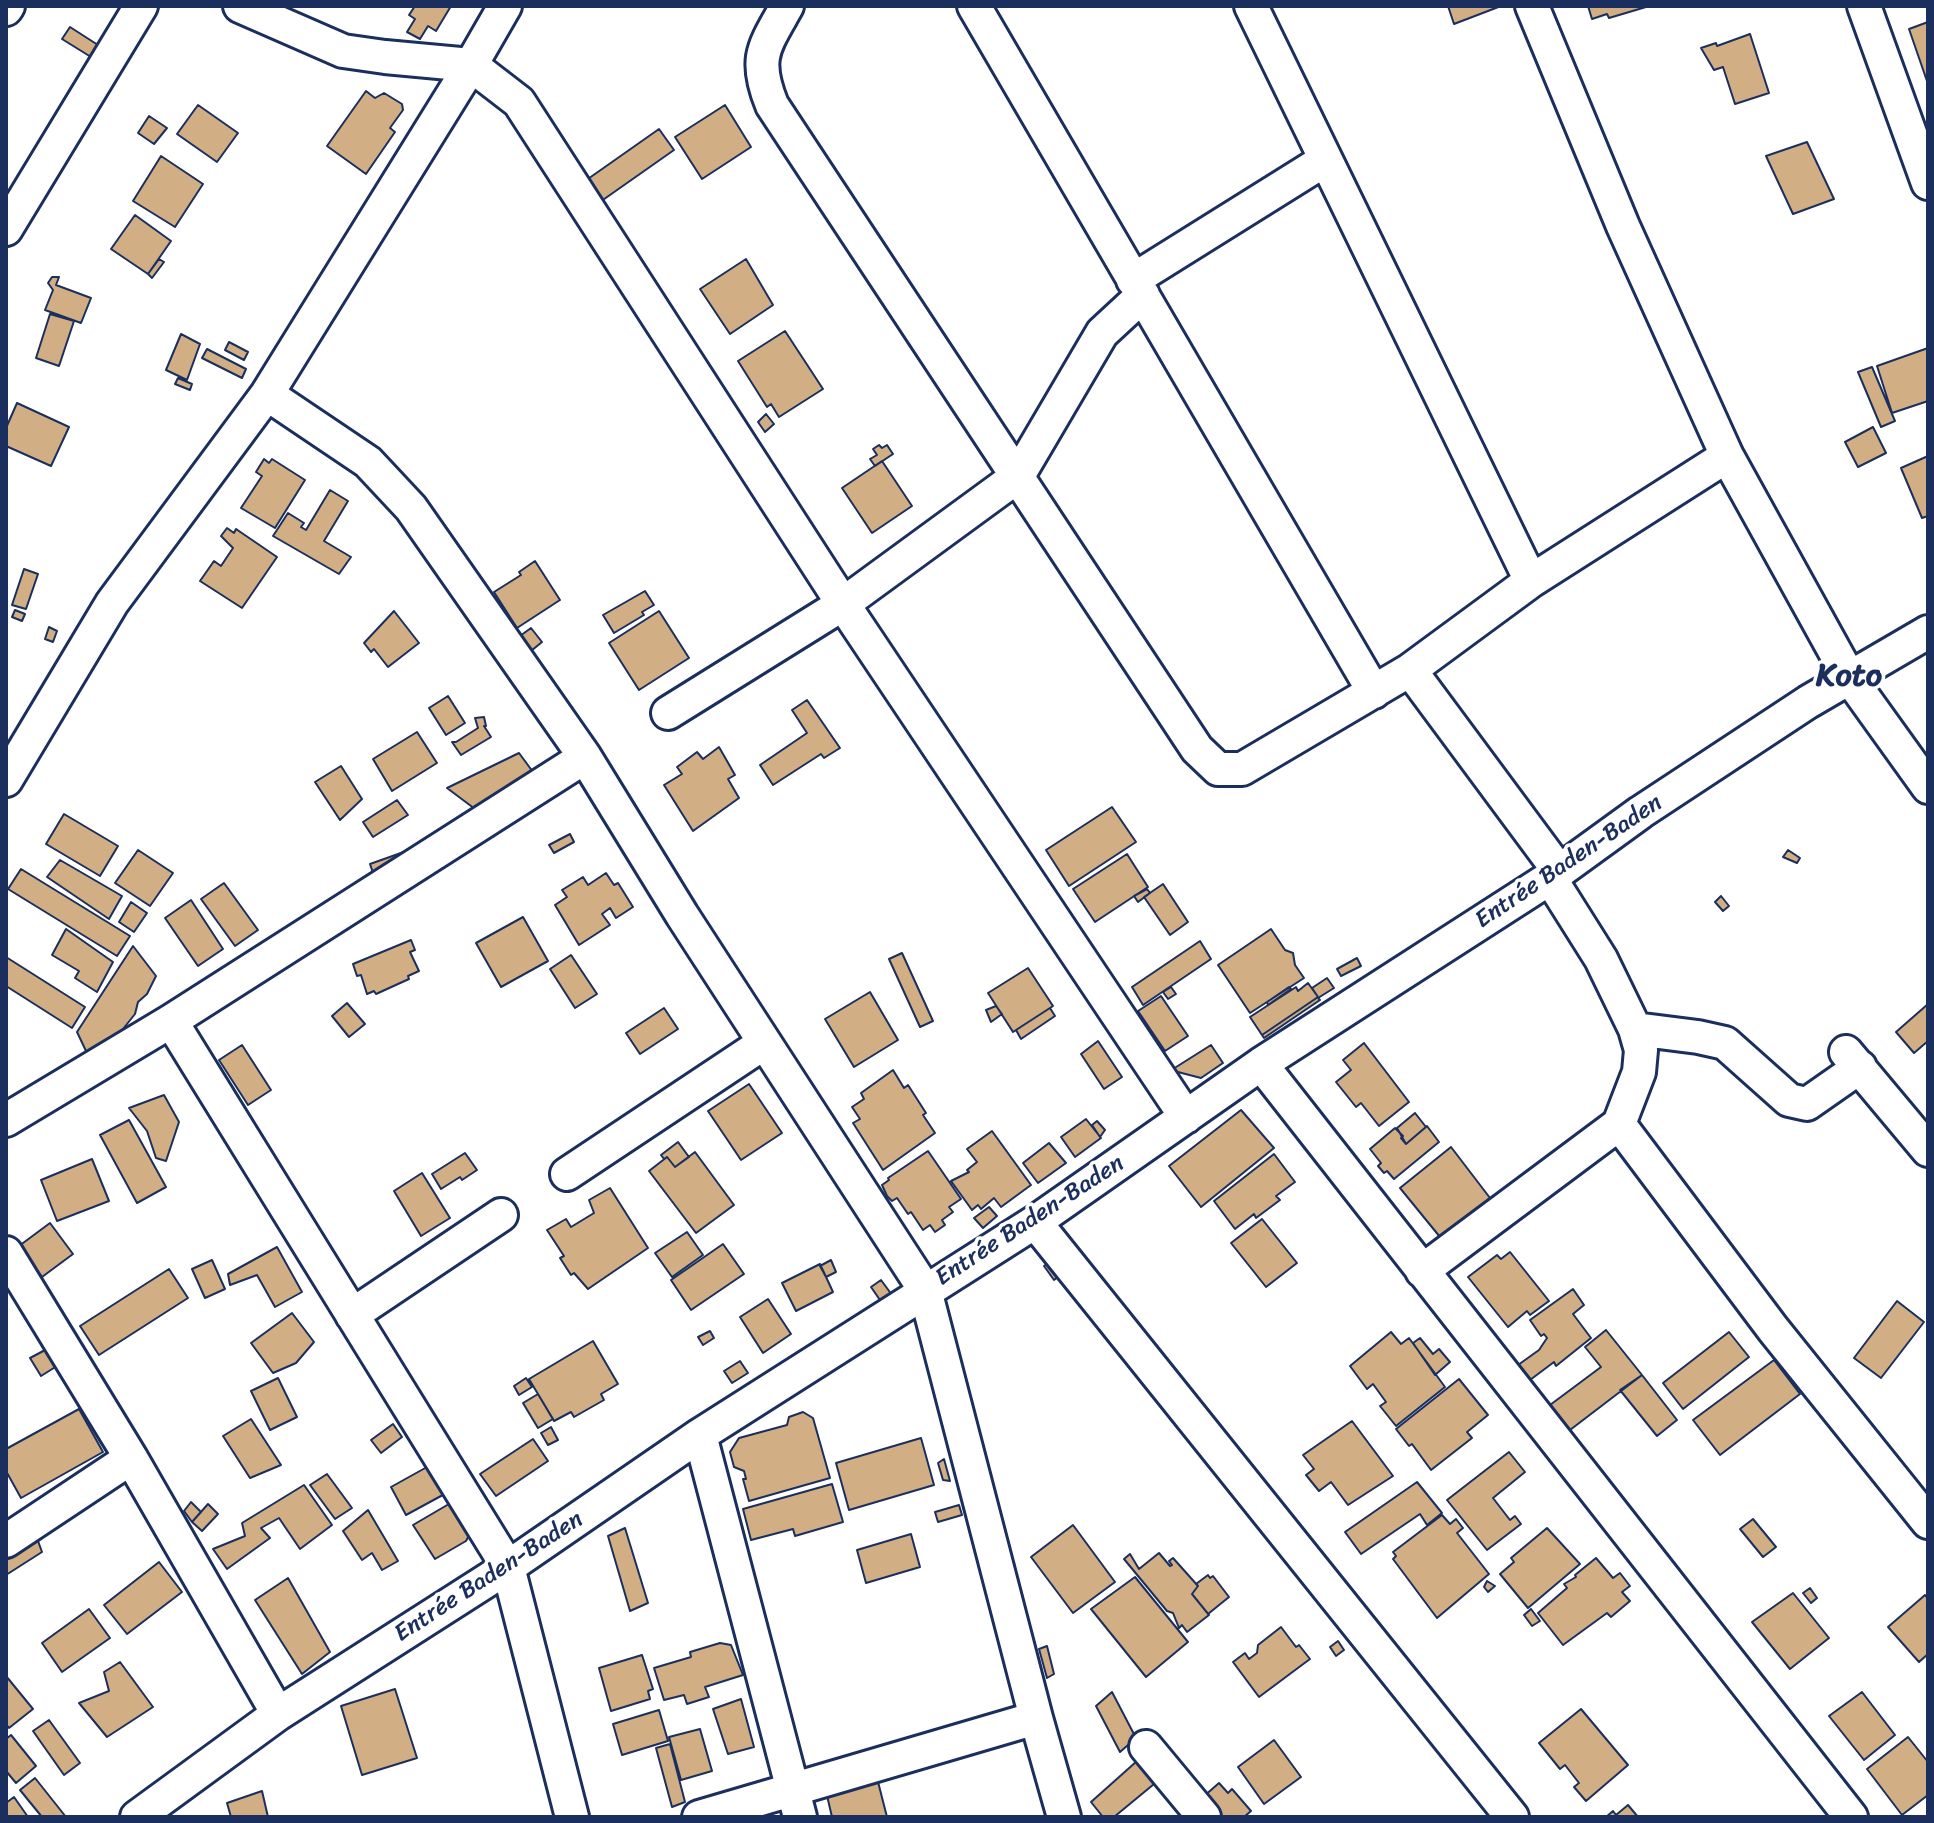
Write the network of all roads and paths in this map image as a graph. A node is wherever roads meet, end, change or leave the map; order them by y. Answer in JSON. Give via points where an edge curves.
{"nodes":[{"id":1,"x":141,"y":6,"type":"edge"},
{"id":2,"x":240,"y":6,"type":"edge"},
{"id":3,"x":505,"y":6,"type":"edge"},
{"id":4,"x":787,"y":6,"type":"edge"},
{"id":5,"x":974,"y":6,"type":"edge"},
{"id":6,"x":1251,"y":6,"type":"edge"},
{"id":7,"x":1532,"y":6,"type":"edge"},
{"id":8,"x":1864,"y":6,"type":"edge"},
{"id":9,"x":293,"y":16,"type":"edge"},
{"id":10,"x":471,"y":65,"type":"junction"},
{"id":11,"x":1325,"y":160,"type":"junction"},
{"id":12,"x":1928,"y":183,"type":"edge"},
{"id":13,"x":6,"y":229,"type":"edge"},
{"id":14,"x":1138,"y":287,"type":"junction"},
{"id":15,"x":267,"y":394,"type":"junction"},
{"id":16,"x":1727,"y":456,"type":"junction"},
{"id":17,"x":1018,"y":476,"type":"junction"},
{"id":18,"x":1531,"y":581,"type":"junction"},
{"id":19,"x":843,"y":604,"type":"junction"},
{"id":20,"x":1928,"y":632,"type":"edge"},
{"id":21,"x":1410,"y":670,"type":"junction"},
{"id":22,"x":1849,"y":677,"type":"junction"},
{"id":23,"x":1374,"y":692,"type":"junction"},
{"id":24,"x":668,"y":713,"type":"dead end"},
{"id":25,"x":585,"y":757,"type":"junction"},
{"id":26,"x":6,"y":780,"type":"edge"},
{"id":27,"x":1928,"y":787,"type":"edge"},
{"id":28,"x":1554,"y":874,"type":"junction"},
{"id":29,"x":171,"y":1021,"type":"junction"},
{"id":30,"x":1635,"y":1029,"type":"junction"},
{"id":31,"x":764,"y":1043,"type":"junction"},
{"id":32,"x":1261,"y":1064,"type":"junction"},
{"id":33,"x":1186,"y":1117,"type":"junction"},
{"id":34,"x":6,"y":1120,"type":"edge"},
{"id":35,"x":1619,"y":1124,"type":"junction"},
{"id":36,"x":1928,"y":1150,"type":"edge"},
{"id":37,"x":567,"y":1174,"type":"dead end"},
{"id":38,"x":501,"y":1215,"type":"dead end"},
{"id":39,"x":1035,"y":1222,"type":"junction"},
{"id":40,"x":6,"y":1253,"type":"edge"},
{"id":41,"x":1422,"y":1271,"type":"junction"},
{"id":42,"x":925,"y":1290,"type":"junction"},
{"id":43,"x":352,"y":1315,"type":"junction"},
{"id":44,"x":700,"y":1435,"type":"junction"},
{"id":45,"x":131,"y":1458,"type":"junction"},
{"id":46,"x":1928,"y":1522,"type":"edge"},
{"id":47,"x":6,"y":1541,"type":"edge"},
{"id":48,"x":508,"y":1567,"type":"junction"},
{"id":49,"x":278,"y":1714,"type":"junction"},
{"id":50,"x":1036,"y":1718,"type":"junction"},
{"id":51,"x":1146,"y":1747,"type":"dead end"},
{"id":52,"x":796,"y":1803,"type":"edge"},
{"id":53,"x":137,"y":1817,"type":"edge"},
{"id":54,"x":571,"y":1817,"type":"edge"},
{"id":55,"x":699,"y":1817,"type":"edge"},
{"id":56,"x":1064,"y":1817,"type":"edge"},
{"id":57,"x":1204,"y":1817,"type":"edge"},
{"id":58,"x":1512,"y":1817,"type":"edge"},
{"id":59,"x":1851,"y":1817,"type":"edge"}],
"edges":[{"from":1,"to":13,"type":"street"},
{"from":2,"to":9,"type":"street"},
{"from":3,"to":10,"type":"street"},
{"from":4,"to":17,"type":"street","via":[[761,64],[772,105]]},
{"from":5,"to":14,"type":"street"},
{"from":6,"to":11,"type":"street"},
{"from":7,"to":16,"type":"street"},
{"from":8,"to":12,"type":"street"},
{"from":9,"to":10,"type":"street","via":[[343,51]]},
{"from":10,"to":15,"type":"street"},
{"from":10,"to":19,"type":"street","via":[[519,102]]},
{"from":11,"to":14,"type":"street"},
{"from":11,"to":18,"type":"street"},
{"from":14,"to":17,"type":"street","via":[[1102,333]]},
{"from":14,"to":23,"type":"street"},
{"from":15,"to":25,"type":"street","via":[[390,482]]},
{"from":15,"to":26,"type":"street","via":[[112,603]]},
{"from":16,"to":18,"type":"street"},
{"from":16,"to":22,"type":"street"},
{"from":17,"to":19,"type":"street"},
{"from":17,"to":23,"type":"street","via":[[1197,749],[1218,769],[1242,769]]},
{"from":18,"to":21,"type":"street"},
{"from":19,"to":24,"type":"street"},
{"from":19,"to":33,"type":"street"},
{"from":20,"to":22,"type":"street","name":"Entrée Baden-Baden"},
{"from":21,"to":23,"type":"street"},
{"from":21,"to":28,"type":"street"},
{"from":22,"to":27,"type":"street"},
{"from":22,"to":28,"type":"street","name":"Entrée Baden-Baden","via":[[1653,803]]},
{"from":25,"to":29,"type":"street"},
{"from":25,"to":31,"type":"street"},
{"from":28,"to":30,"type":"street"},
{"from":28,"to":32,"type":"street","name":"Entrée Baden-Baden"},
{"from":29,"to":34,"type":"street"},
{"from":29,"to":43,"type":"street"},
{"from":30,"to":35,"type":"street","via":[[1641,1050],[1639,1072]]},
{"from":30,"to":36,"type":"street","via":[[1725,1043],[1797,1104],[1807,1104],[1853,1060]]},
{"from":31,"to":37,"type":"street"},
{"from":31,"to":42,"type":"street"},
{"from":32,"to":33,"type":"street","name":"Entrée Baden-Baden"},
{"from":32,"to":41,"type":"street"},
{"from":33,"to":39,"type":"street","name":"Entrée Baden-Baden"},
{"from":35,"to":41,"type":"street"},
{"from":35,"to":46,"type":"street","via":[[1773,1329]]},
{"from":38,"to":43,"type":"street"},
{"from":39,"to":42,"type":"street","name":"Entrée Baden-Baden"},
{"from":39,"to":58,"type":"street"},
{"from":40,"to":45,"type":"street"},
{"from":41,"to":59,"type":"street"},
{"from":42,"to":44,"type":"street","name":"Entrée Baden-Baden"},
{"from":42,"to":50,"type":"street"},
{"from":43,"to":48,"type":"street"},
{"from":44,"to":48,"type":"street","name":"Entrée Baden-Baden"},
{"from":44,"to":52,"type":"street"},
{"from":45,"to":47,"type":"street"},
{"from":45,"to":49,"type":"street"},
{"from":48,"to":49,"type":"street","name":"Entrée Baden-Baden"},
{"from":48,"to":54,"type":"street"},
{"from":49,"to":53,"type":"street","name":"Entrée Baden-Baden"},
{"from":50,"to":52,"type":"street"},
{"from":50,"to":56,"type":"street"},
{"from":51,"to":57,"type":"street"},
{"from":52,"to":55,"type":"street"}]}
